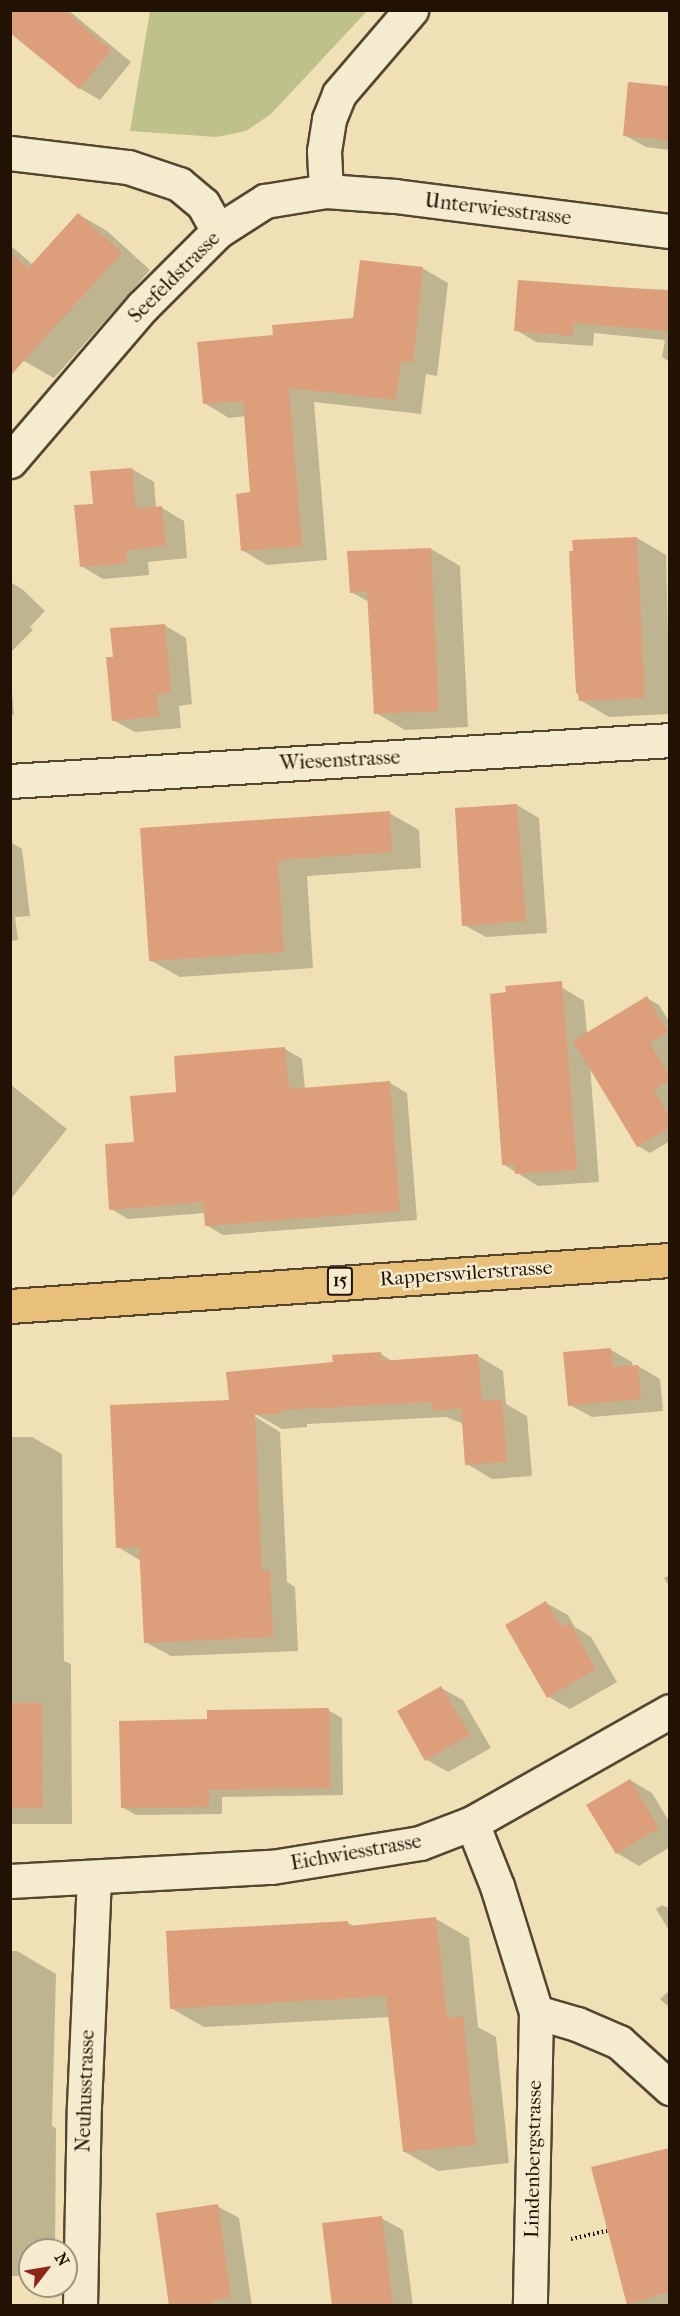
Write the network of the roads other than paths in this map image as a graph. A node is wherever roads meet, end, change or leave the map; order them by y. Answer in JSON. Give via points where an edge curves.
{"nodes":[{"id":1,"x":411,"y":10,"type":"edge"},
{"id":2,"x":10,"y":153,"type":"edge"},
{"id":3,"x":326,"y":191,"type":"junction"},
{"id":4,"x":218,"y":231,"type":"junction"},
{"id":5,"x":669,"y":231,"type":"edge"},
{"id":6,"x":10,"y":461,"type":"edge"},
{"id":7,"x":669,"y":740,"type":"edge"},
{"id":8,"x":10,"y":781,"type":"edge"},
{"id":9,"x":669,"y":1260,"type":"edge"},
{"id":10,"x":10,"y":1306,"type":"edge"},
{"id":11,"x":669,"y":1711,"type":"edge"},
{"id":12,"x":472,"y":1823,"type":"junction"},
{"id":13,"x":94,"y":1877,"type":"junction"},
{"id":14,"x":10,"y":1881,"type":"edge"},
{"id":15,"x":536,"y":2012,"type":"junction"},
{"id":16,"x":669,"y":2088,"type":"edge"},
{"id":17,"x":80,"y":2306,"type":"edge"},
{"id":18,"x":530,"y":2306,"type":"edge"}],
"edges":[{"from":1,"to":3,"type":"street","via":[[339,94],[329,119],[324,151]]},
{"from":2,"to":4,"type":"street","via":[[129,166],[179,184],[203,204]]},
{"from":3,"to":4,"type":"street","name":"Seefeldstrasse","via":[[266,201]]},
{"from":3,"to":5,"type":"street","name":"Unterwiesstrasse","via":[[395,196]]},
{"from":4,"to":6,"type":"street","name":"Seefeldstrasse","via":[[142,307]]},
{"from":7,"to":8,"type":"street","name":"Wiesenstrasse"},
{"from":9,"to":10,"type":"main road","name":"Rapperswilerstrasse","number":"15"},
{"from":11,"to":12,"type":"street","name":"Eichwiesstrasse"},
{"from":12,"to":13,"type":"street","name":"Eichwiesstrasse","via":[[420,1843],[272,1867]]},
{"from":12,"to":15,"type":"street","name":"Lindenbergstrasse","via":[[497,1886]]},
{"from":13,"to":14,"type":"street","name":"Eichwiesstrasse"},
{"from":13,"to":17,"type":"street","name":"Neuhusstrasse"},
{"from":15,"to":16,"type":"street","via":[[619,2042]]},
{"from":15,"to":18,"type":"street","name":"Lindenbergstrasse"}]}
